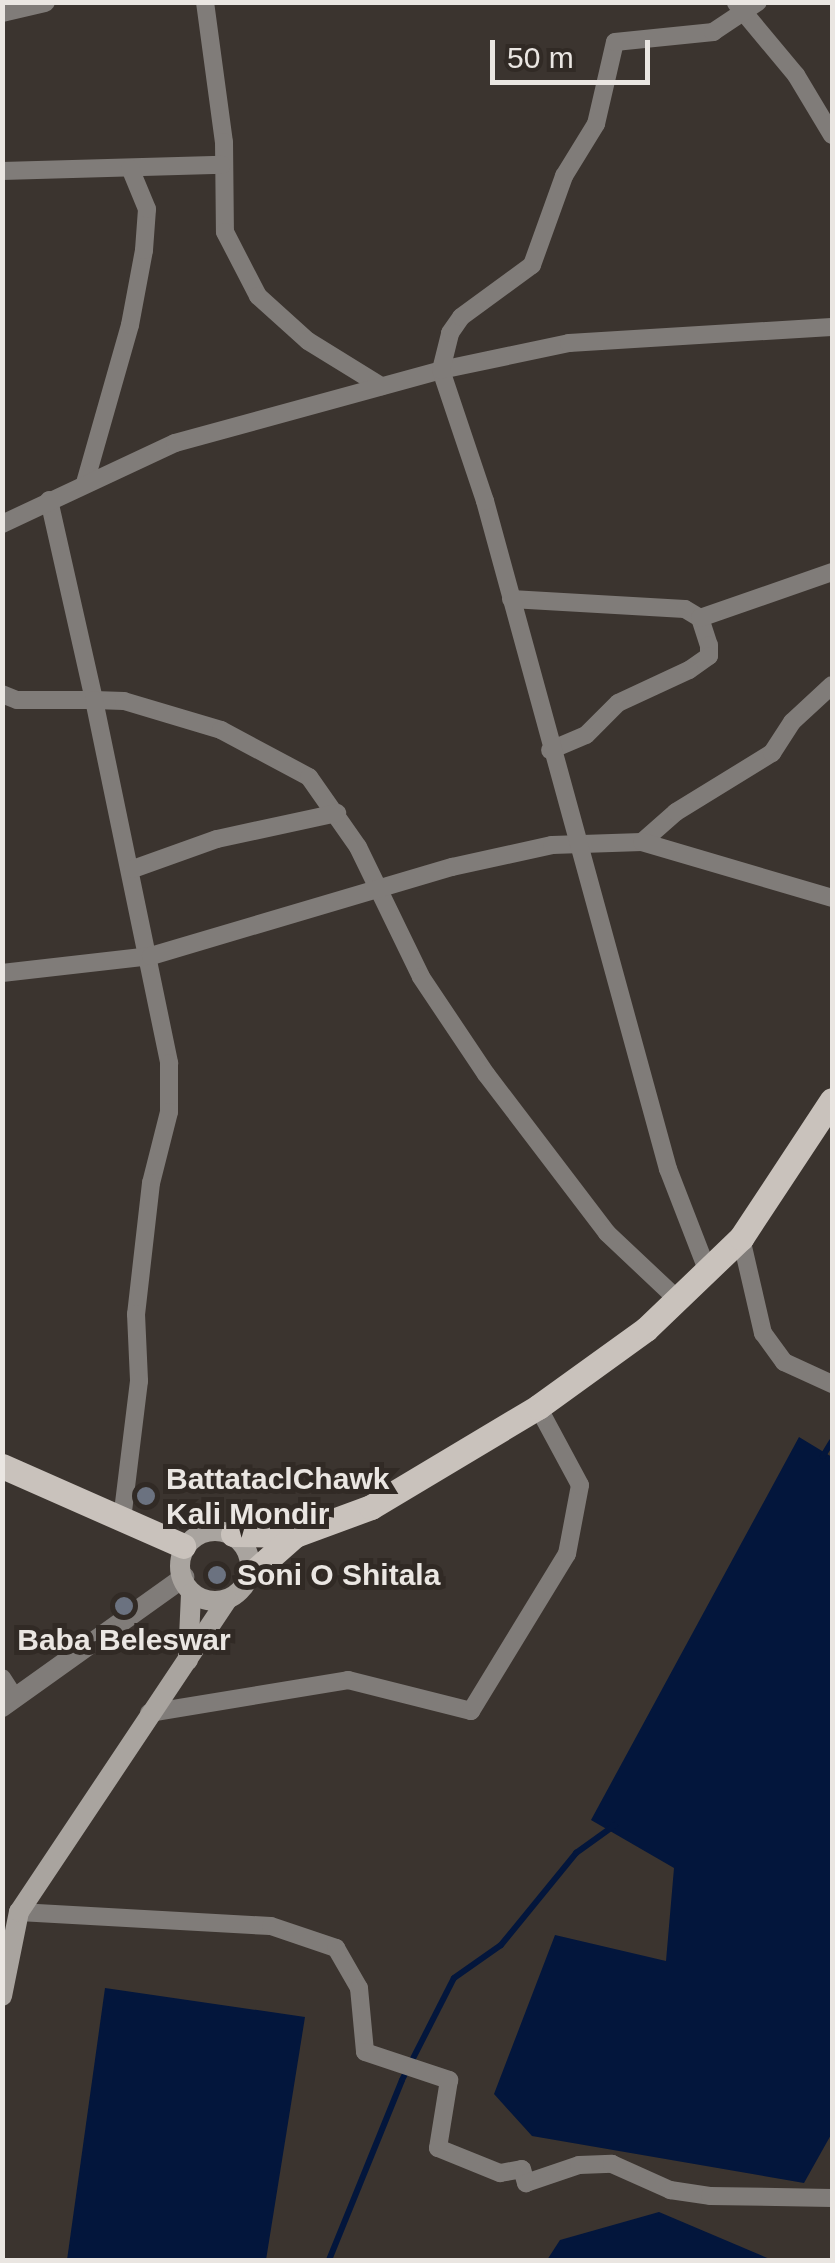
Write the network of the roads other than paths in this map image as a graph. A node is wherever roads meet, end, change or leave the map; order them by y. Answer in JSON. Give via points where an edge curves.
{"nodes":[{"id":1,"x":45,"y":2,"type":"edge"},
{"id":2,"x":205,"y":2,"type":"edge"},
{"id":3,"x":745,"y":5,"type":"edge"},
{"id":4,"x":2,"y":12,"type":"edge"},
{"id":5,"x":832,"y":135,"type":"edge"},
{"id":6,"x":222,"y":165,"type":"junction"},
{"id":7,"x":130,"y":168,"type":"junction"},
{"id":8,"x":2,"y":171,"type":"edge"},
{"id":9,"x":832,"y":327,"type":"edge"},
{"id":10,"x":441,"y":370,"type":"junction"},
{"id":11,"x":381,"y":386,"type":"junction"},
{"id":12,"x":86,"y":484,"type":"junction"},
{"id":13,"x":49,"y":500,"type":"junction"},
{"id":14,"x":2,"y":524,"type":"edge"},
{"id":15,"x":832,"y":572,"type":"edge"},
{"id":16,"x":511,"y":598,"type":"junction"},
{"id":17,"x":700,"y":618,"type":"junction"},
{"id":18,"x":832,"y":684,"type":"edge"},
{"id":19,"x":2,"y":694,"type":"edge"},
{"id":20,"x":94,"y":700,"type":"junction"},
{"id":21,"x":550,"y":750,"type":"junction"},
{"id":22,"x":336,"y":813,"type":"junction"},
{"id":23,"x":642,"y":842,"type":"junction"},
{"id":24,"x":582,"y":845,"type":"junction"},
{"id":25,"x":133,"y":869,"type":"junction"},
{"id":26,"x":381,"y":892,"type":"junction"},
{"id":27,"x":832,"y":898,"type":"edge"},
{"id":28,"x":151,"y":956,"type":"junction"},
{"id":29,"x":2,"y":973,"type":"edge"},
{"id":30,"x":832,"y":1100,"type":"edge"},
{"id":31,"x":741,"y":1238,"type":"junction"},
{"id":32,"x":706,"y":1267,"type":"junction"},
{"id":33,"x":676,"y":1298,"type":"junction"},
{"id":34,"x":832,"y":1384,"type":"edge"},
{"id":35,"x":538,"y":1407,"type":"junction"},
{"id":36,"x":2,"y":1466,"type":"edge"},
{"id":37,"x":122,"y":1520,"type":"junction"},
{"id":38,"x":234,"y":1534,"type":"junction"},
{"id":39,"x":296,"y":1535,"type":"junction"},
{"id":40,"x":184,"y":1546,"type":"junction"},
{"id":41,"x":250,"y":1576,"type":"junction"},
{"id":42,"x":187,"y":1585,"type":"junction"},
{"id":43,"x":227,"y":1600,"type":"junction"},
{"id":44,"x":188,"y":1662,"type":"junction"},
{"id":45,"x":2,"y":1678,"type":"edge"},
{"id":46,"x":9,"y":1702,"type":"edge"},
{"id":47,"x":149,"y":1713,"type":"junction"},
{"id":48,"x":19,"y":1912,"type":"junction"},
{"id":49,"x":2,"y":1996,"type":"edge"},
{"id":50,"x":832,"y":2198,"type":"edge"}],
"edges":[{"from":1,"to":4,"type":"street"},
{"from":2,"to":6,"type":"street"},
{"from":3,"to":5,"type":"street"},
{"from":3,"to":10,"type":"street","via":[[713,32],[615,42],[596,124],[564,176],[532,264],[461,317]]},
{"from":6,"to":7,"type":"street"},
{"from":6,"to":11,"type":"street","via":[[226,232],[258,296],[308,340]]},
{"from":7,"to":8,"type":"street"},
{"from":7,"to":12,"type":"street","via":[[148,208],[144,250]]},
{"from":9,"to":10,"type":"street","via":[[569,343]]},
{"from":10,"to":11,"type":"street"},
{"from":10,"to":16,"type":"street"},
{"from":11,"to":12,"type":"street","via":[[175,444]]},
{"from":12,"to":13,"type":"street"},
{"from":13,"to":14,"type":"street"},
{"from":13,"to":20,"type":"street"},
{"from":15,"to":17,"type":"street"},
{"from":16,"to":17,"type":"street","via":[[686,609]]},
{"from":16,"to":21,"type":"street"},
{"from":17,"to":21,"type":"street","via":[[708,656],[667,685],[618,702],[586,735]]},
{"from":18,"to":23,"type":"street","via":[[772,752],[676,812]]},
{"from":19,"to":20,"type":"street","via":[[17,700]]},
{"from":20,"to":22,"type":"street","via":[[169,712],[252,744],[308,778]]},
{"from":20,"to":25,"type":"street"},
{"from":21,"to":24,"type":"street"},
{"from":22,"to":25,"type":"street","via":[[218,839]]},
{"from":22,"to":26,"type":"street"},
{"from":23,"to":24,"type":"street"},
{"from":23,"to":27,"type":"street"},
{"from":24,"to":26,"type":"street","via":[[514,850]]},
{"from":24,"to":32,"type":"street","via":[[668,1169]]},
{"from":25,"to":28,"type":"street"},
{"from":26,"to":28,"type":"street"},
{"from":26,"to":33,"type":"street","via":[[420,977],[486,1074],[607,1233]]},
{"from":28,"to":29,"type":"street"},
{"from":28,"to":37,"type":"street","via":[[169,1112],[151,1182]]},
{"from":30,"to":31,"type":"main road"},
{"from":31,"to":32,"type":"main road"},
{"from":31,"to":34,"type":"street","via":[[763,1332],[784,1362]]},
{"from":32,"to":33,"type":"main road"},
{"from":33,"to":35,"type":"main road","via":[[646,1329]]},
{"from":35,"to":39,"type":"main road","via":[[370,1508]]},
{"from":35,"to":47,"type":"street","via":[[580,1484],[567,1554],[470,1711],[348,1680]]},
{"from":36,"to":37,"type":"main road"},
{"from":37,"to":40,"type":"main road"},
{"from":38,"to":39,"type":"main road"},
{"from":38,"to":40,"type":"main road","via":[[208,1531]]},
{"from":38,"to":41,"type":"main road"},
{"from":39,"to":41,"type":"main road"},
{"from":40,"to":42,"type":"main road"},
{"from":41,"to":43,"type":"main road"},
{"from":42,"to":43,"type":"main road","via":[[209,1602]]},
{"from":42,"to":44,"type":"main road"},
{"from":42,"to":46,"type":"street"},
{"from":43,"to":44,"type":"main road"},
{"from":44,"to":47,"type":"main road"},
{"from":45,"to":46,"type":"street"},
{"from":47,"to":48,"type":"main road"},
{"from":48,"to":49,"type":"main road"},
{"from":48,"to":50,"type":"street","via":[[271,1926],[336,1948],[360,1988],[365,2052],[449,2080],[438,2148],[500,2174],[522,2169],[526,2183],[580,2165],[612,2164],[670,2190]]}]}
